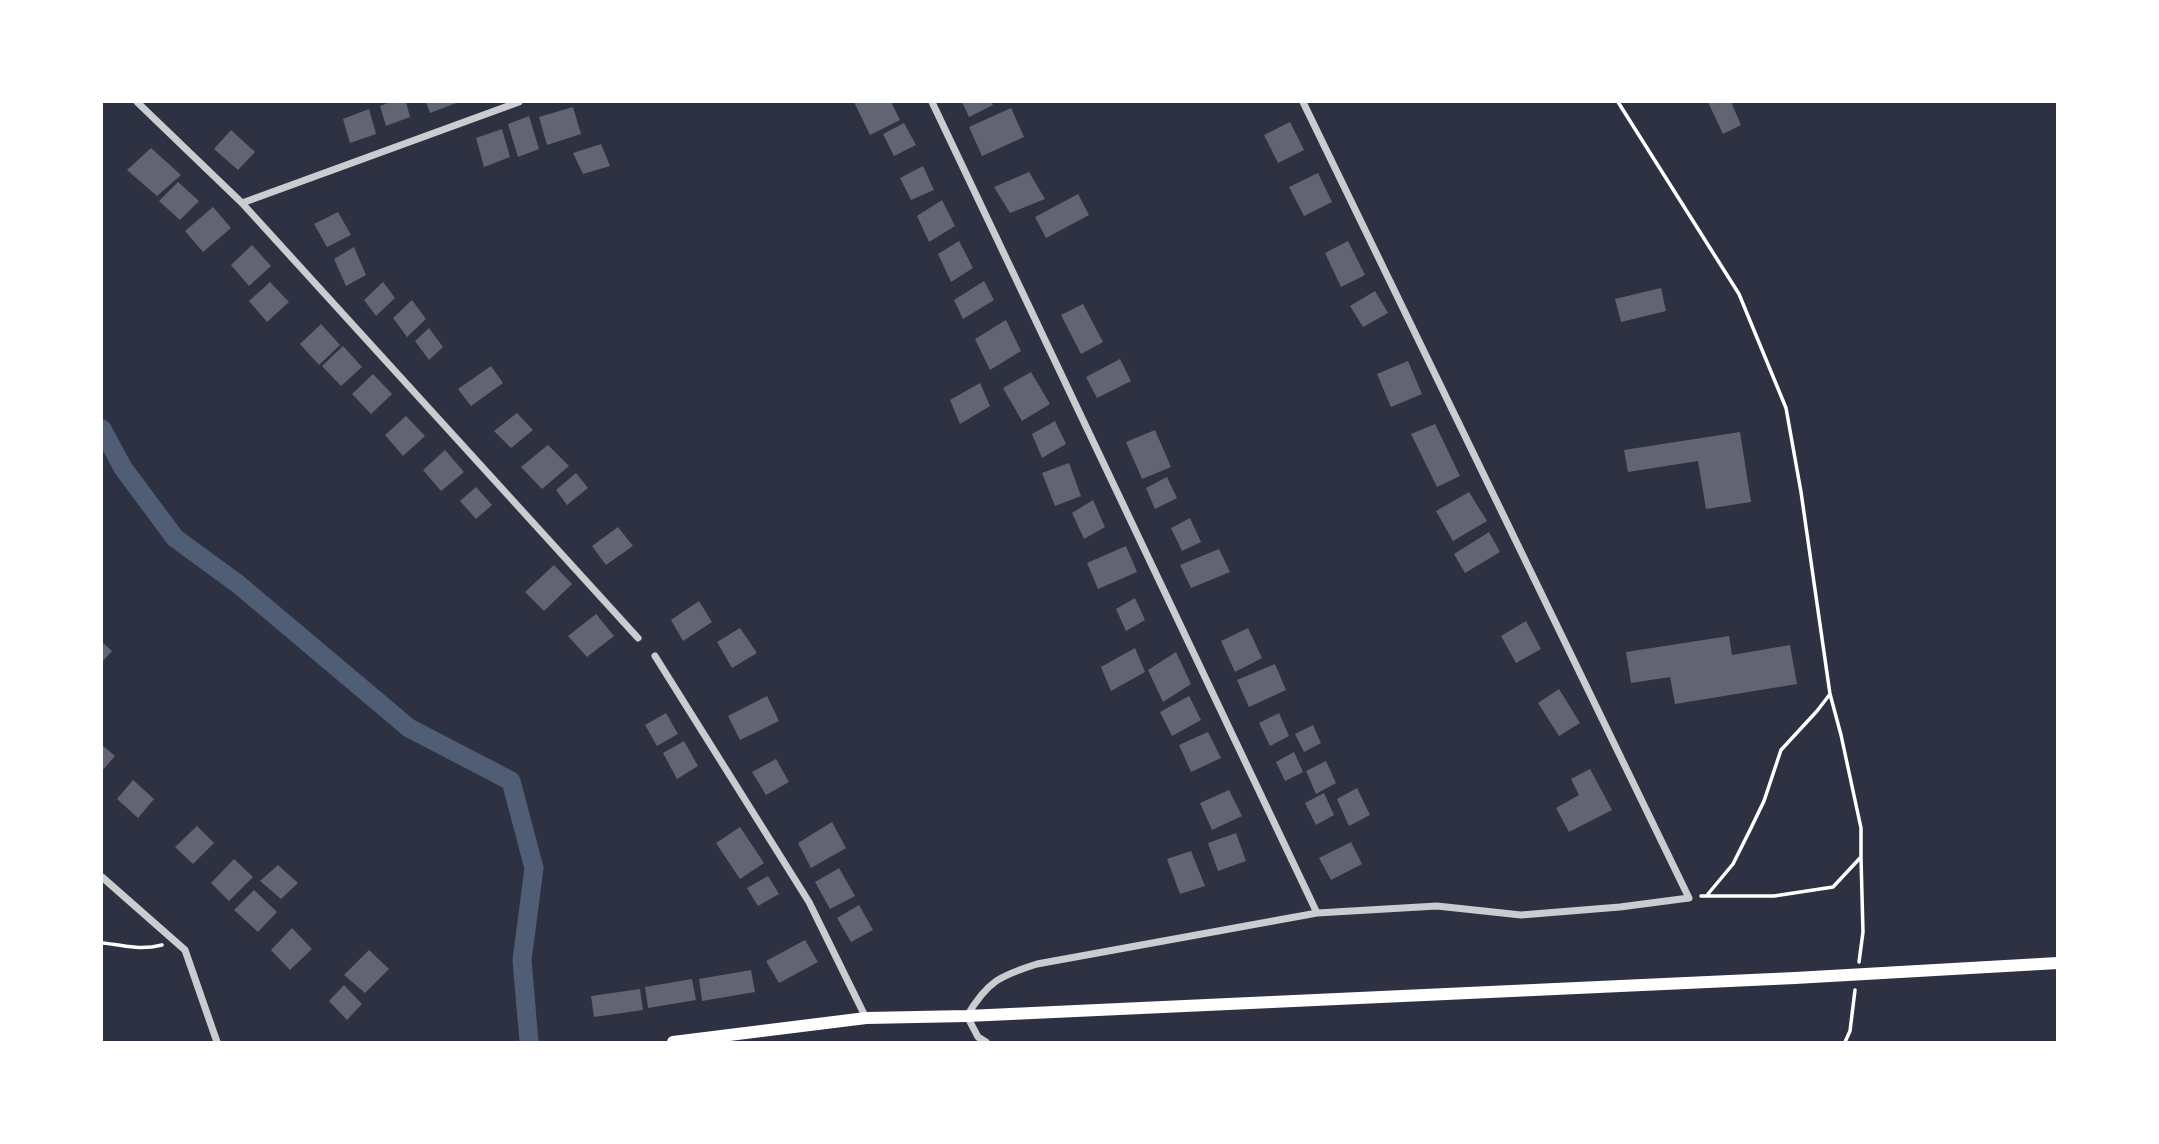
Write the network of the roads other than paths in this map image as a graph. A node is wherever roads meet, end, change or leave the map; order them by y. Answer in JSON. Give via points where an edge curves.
{"nodes":[{"id":1,"x":137,"y":102,"type":"edge"},
{"id":2,"x":519,"y":102,"type":"edge"},
{"id":3,"x":932,"y":102,"type":"edge"},
{"id":4,"x":1303,"y":102,"type":"edge"},
{"id":5,"x":242,"y":203,"type":"junction"},
{"id":6,"x":638,"y":638,"type":"dead end"},
{"id":7,"x":655,"y":656,"type":"dead end"},
{"id":8,"x":102,"y":877,"type":"edge"},
{"id":9,"x":1317,"y":913,"type":"junction"},
{"id":10,"x":2057,"y":963,"type":"edge"},
{"id":11,"x":967,"y":1016,"type":"junction"},
{"id":12,"x":866,"y":1018,"type":"junction"},
{"id":13,"x":217,"y":1042,"type":"edge"},
{"id":14,"x":673,"y":1042,"type":"edge"},
{"id":15,"x":986,"y":1042,"type":"edge"}],
"edges":[{"from":1,"to":5,"type":"street"},
{"from":2,"to":5,"type":"street"},
{"from":3,"to":9,"type":"street"},
{"from":4,"to":9,"type":"street","via":[[1689,898],[1521,915],[1437,906]]},
{"from":5,"to":6,"type":"street"},
{"from":7,"to":12,"type":"street","via":[[808,902]]},
{"from":8,"to":13,"type":"street","via":[[185,950]]},
{"from":9,"to":11,"type":"street","via":[[1037,964],[1007,973],[989,986]]},
{"from":10,"to":11,"type":"highway"},
{"from":11,"to":12,"type":"highway"},
{"from":11,"to":15,"type":"street","via":[[978,1038]]},
{"from":12,"to":14,"type":"highway"}]}
